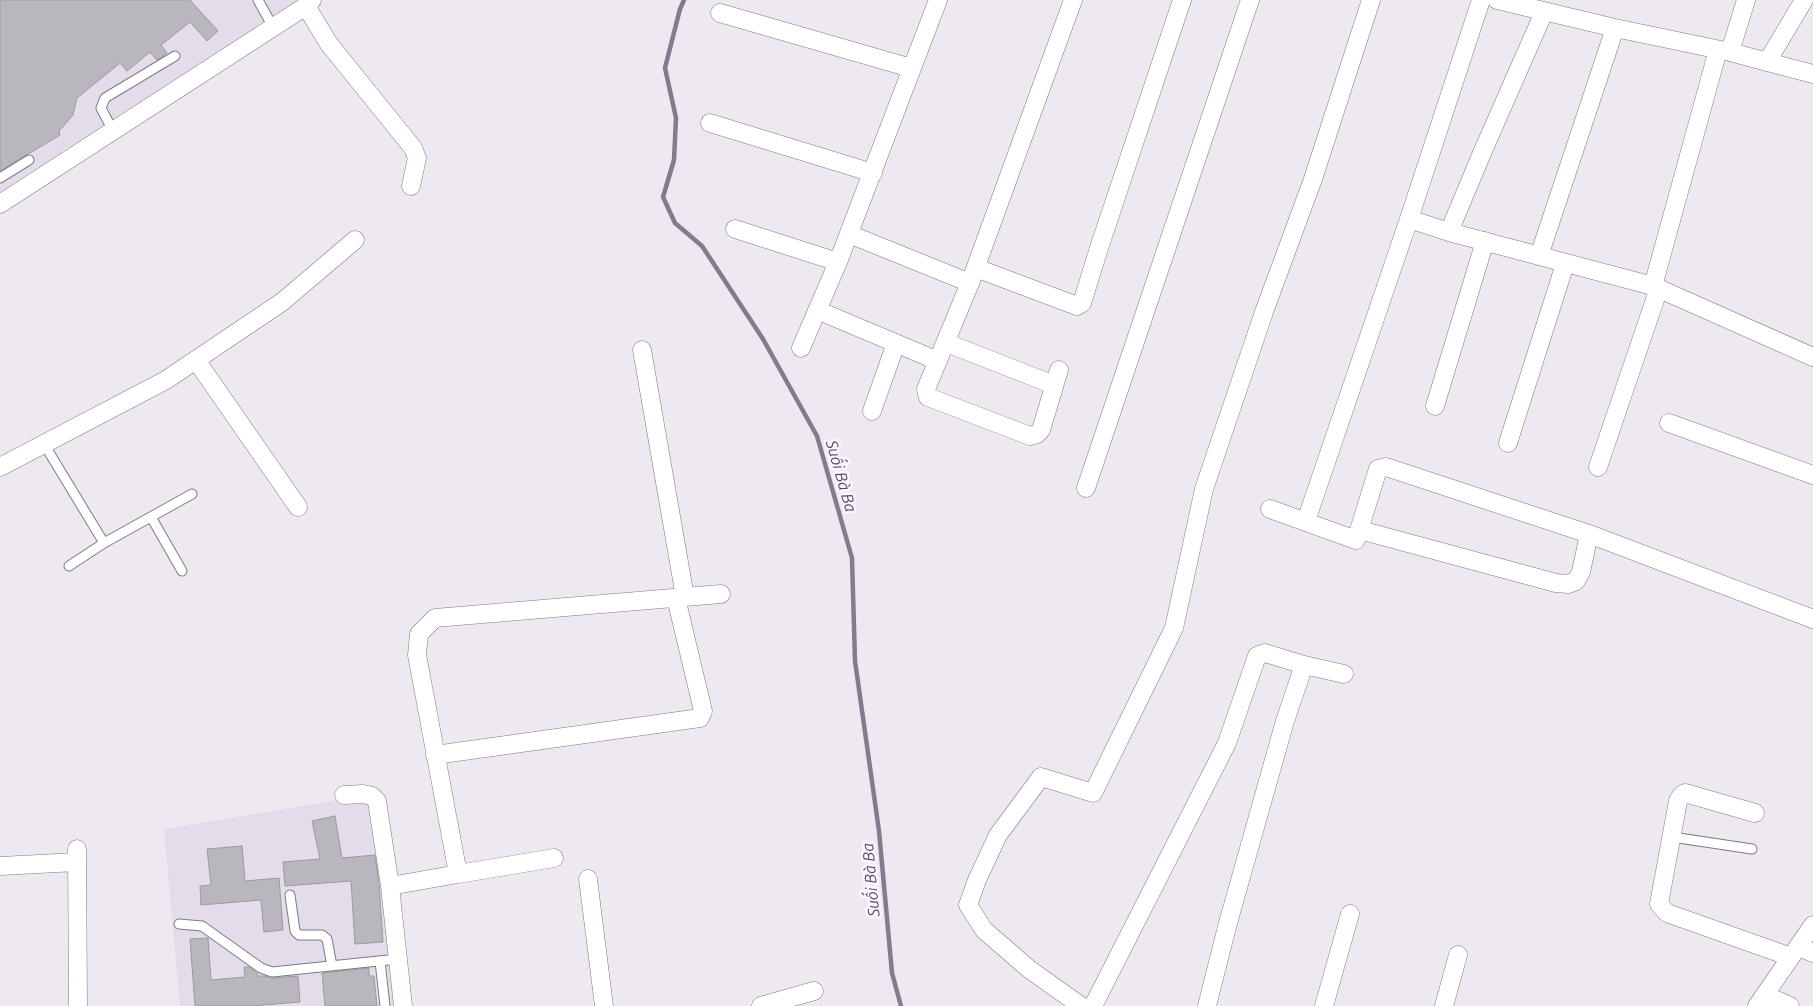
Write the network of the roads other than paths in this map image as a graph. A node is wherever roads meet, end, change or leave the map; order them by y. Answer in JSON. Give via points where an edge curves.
{"nodes":[{"id":1,"x":258,"y":0,"type":"edge"},
{"id":2,"x":938,"y":0,"type":"edge"},
{"id":3,"x":1073,"y":0,"type":"edge"},
{"id":4,"x":1182,"y":0,"type":"edge"},
{"id":5,"x":1250,"y":0,"type":"edge"},
{"id":6,"x":1371,"y":0,"type":"edge"},
{"id":7,"x":1481,"y":0,"type":"edge"},
{"id":8,"x":1497,"y":0,"type":"edge"},
{"id":9,"x":1746,"y":0,"type":"edge"},
{"id":10,"x":1804,"y":0,"type":"edge"},
{"id":11,"x":309,"y":3,"type":"edge"},
{"id":12,"x":1544,"y":12,"type":"junction"},
{"id":13,"x":720,"y":13,"type":"dead end"},
{"id":14,"x":273,"y":28,"type":"junction"},
{"id":15,"x":1615,"y":28,"type":"junction"},
{"id":16,"x":1724,"y":51,"type":"junction"},
{"id":17,"x":175,"y":56,"type":"dead end"},
{"id":18,"x":1767,"y":62,"type":"junction"},
{"id":19,"x":911,"y":68,"type":"junction"},
{"id":20,"x":1813,"y":74,"type":"edge"},
{"id":21,"x":710,"y":123,"type":"dead end"},
{"id":22,"x":114,"y":131,"type":"junction"},
{"id":23,"x":29,"y":160,"type":"dead end"},
{"id":24,"x":873,"y":174,"type":"junction"},
{"id":25,"x":0,"y":178,"type":"edge"},
{"id":26,"x":411,"y":186,"type":"dead end"},
{"id":27,"x":0,"y":204,"type":"edge"},
{"id":28,"x":1409,"y":219,"type":"junction"},
{"id":29,"x":735,"y":228,"type":"dead end"},
{"id":30,"x":1449,"y":232,"type":"junction"},
{"id":31,"x":849,"y":234,"type":"junction"},
{"id":32,"x":355,"y":240,"type":"dead end"},
{"id":33,"x":1485,"y":242,"type":"junction"},
{"id":34,"x":1539,"y":256,"type":"junction"},
{"id":35,"x":838,"y":262,"type":"junction"},
{"id":36,"x":1564,"y":264,"type":"junction"},
{"id":37,"x":973,"y":275,"type":"junction"},
{"id":38,"x":1656,"y":287,"type":"junction"},
{"id":39,"x":816,"y":310,"type":"junction"},
{"id":40,"x":896,"y":343,"type":"junction"},
{"id":41,"x":947,"y":343,"type":"junction"},
{"id":42,"x":801,"y":348,"type":"dead end"},
{"id":43,"x":642,"y":350,"type":"dead end"},
{"id":44,"x":1813,"y":357,"type":"edge"},
{"id":45,"x":196,"y":360,"type":"junction"},
{"id":46,"x":938,"y":361,"type":"junction"},
{"id":47,"x":1435,"y":406,"type":"dead end"},
{"id":48,"x":872,"y":410,"type":"dead end"},
{"id":49,"x":1670,"y":423,"type":"dead end"},
{"id":50,"x":1508,"y":442,"type":"dead end"},
{"id":51,"x":44,"y":444,"type":"junction"},
{"id":52,"x":0,"y":467,"type":"edge"},
{"id":53,"x":1598,"y":468,"type":"dead end"},
{"id":54,"x":1813,"y":475,"type":"edge"},
{"id":55,"x":1086,"y":488,"type":"dead end"},
{"id":56,"x":192,"y":494,"type":"dead end"},
{"id":57,"x":298,"y":507,"type":"dead end"},
{"id":58,"x":1270,"y":509,"type":"dead end"},
{"id":59,"x":151,"y":516,"type":"junction"},
{"id":60,"x":1306,"y":521,"type":"junction"},
{"id":61,"x":1360,"y":530,"type":"junction"},
{"id":62,"x":1589,"y":534,"type":"junction"},
{"id":63,"x":104,"y":543,"type":"junction"},
{"id":64,"x":69,"y":566,"type":"dead end"},
{"id":65,"x":182,"y":571,"type":"dead end"},
{"id":66,"x":720,"y":594,"type":"dead end"},
{"id":67,"x":680,"y":597,"type":"junction"},
{"id":68,"x":1813,"y":619,"type":"edge"},
{"id":69,"x":1304,"y":665,"type":"junction"},
{"id":70,"x":1344,"y":674,"type":"dead end"},
{"id":71,"x":435,"y":755,"type":"junction"},
{"id":72,"x":344,"y":795,"type":"dead end"},
{"id":73,"x":1756,"y":813,"type":"dead end"},
{"id":74,"x":1672,"y":837,"type":"junction"},
{"id":75,"x":1752,"y":849,"type":"dead end"},
{"id":76,"x":554,"y":858,"type":"dead end"},
{"id":77,"x":0,"y":866,"type":"edge"},
{"id":78,"x":458,"y":874,"type":"junction"},
{"id":79,"x":588,"y":879,"type":"dead end"},
{"id":80,"x":390,"y":886,"type":"junction"},
{"id":81,"x":290,"y":895,"type":"dead end"},
{"id":82,"x":1350,"y":914,"type":"dead end"},
{"id":83,"x":179,"y":924,"type":"dead end"},
{"id":84,"x":1813,"y":925,"type":"edge"},
{"id":85,"x":1801,"y":952,"type":"edge"},
{"id":86,"x":1458,"y":955,"type":"dead end"},
{"id":87,"x":398,"y":959,"type":"junction"},
{"id":88,"x":380,"y":961,"type":"junction"},
{"id":89,"x":332,"y":966,"type":"junction"},
{"id":90,"x":814,"y":991,"type":"dead end"},
{"id":91,"x":1761,"y":1000,"type":"edge"},
{"id":92,"x":78,"y":1006,"type":"edge"},
{"id":93,"x":385,"y":1006,"type":"edge"},
{"id":94,"x":403,"y":1006,"type":"edge"},
{"id":95,"x":604,"y":1006,"type":"edge"},
{"id":96,"x":762,"y":1006,"type":"edge"},
{"id":97,"x":1081,"y":1006,"type":"edge"},
{"id":98,"x":1093,"y":1006,"type":"edge"},
{"id":99,"x":1207,"y":1006,"type":"edge"},
{"id":100,"x":1324,"y":1006,"type":"edge"},
{"id":101,"x":1444,"y":1006,"type":"edge"},
{"id":102,"x":1790,"y":1006,"type":"edge"}],
"edges":[{"from":1,"to":14,"type":"lane"},
{"from":2,"to":19,"type":"street"},
{"from":3,"to":37,"type":"street"},
{"from":4,"to":37,"type":"street","via":[[1082,303],[1077,306]]},
{"from":5,"to":55,"type":"street"},
{"from":6,"to":97,"type":"street","via":[[1313,179],[1204,489],[1174,628],[1093,793],[1041,776],[998,835],[968,905],[984,930],[1029,969]]},
{"from":7,"to":28,"type":"street"},
{"from":8,"to":12,"type":"street"},
{"from":9,"to":16,"type":"street"},
{"from":10,"to":18,"type":"street"},
{"from":11,"to":14,"type":"street"},
{"from":11,"to":26,"type":"street","via":[[329,44],[413,148],[417,158]]},
{"from":12,"to":15,"type":"street"},
{"from":12,"to":30,"type":"street"},
{"from":13,"to":19,"type":"street"},
{"from":14,"to":22,"type":"street"},
{"from":15,"to":16,"type":"street"},
{"from":15,"to":34,"type":"street"},
{"from":16,"to":18,"type":"street"},
{"from":16,"to":38,"type":"street"},
{"from":17,"to":22,"type":"lane","via":[[105,98],[101,108]]},
{"from":18,"to":20,"type":"street"},
{"from":19,"to":24,"type":"street"},
{"from":21,"to":24,"type":"street"},
{"from":22,"to":27,"type":"street"},
{"from":23,"to":25,"type":"lane"},
{"from":24,"to":31,"type":"street"},
{"from":28,"to":30,"type":"street"},
{"from":28,"to":60,"type":"street"},
{"from":29,"to":35,"type":"street"},
{"from":30,"to":33,"type":"street"},
{"from":31,"to":35,"type":"street"},
{"from":31,"to":37,"type":"street"},
{"from":32,"to":45,"type":"street","via":[[282,302]]},
{"from":33,"to":34,"type":"street"},
{"from":33,"to":47,"type":"street"},
{"from":34,"to":36,"type":"street"},
{"from":35,"to":39,"type":"street"},
{"from":36,"to":38,"type":"street"},
{"from":36,"to":50,"type":"street"},
{"from":37,"to":41,"type":"street"},
{"from":38,"to":44,"type":"street"},
{"from":38,"to":53,"type":"street"},
{"from":39,"to":40,"type":"street"},
{"from":39,"to":42,"type":"street"},
{"from":40,"to":46,"type":"street"},
{"from":40,"to":48,"type":"street"},
{"from":41,"to":46,"type":"street"},
{"from":41,"to":46,"type":"street","via":[[1056,377],[1041,430],[1030,436],[928,397],[926,389]]},
{"from":43,"to":67,"type":"street"},
{"from":45,"to":51,"type":"street","via":[[166,380]]},
{"from":45,"to":57,"type":"street"},
{"from":49,"to":54,"type":"street"},
{"from":51,"to":52,"type":"street"},
{"from":51,"to":63,"type":"lane"},
{"from":56,"to":59,"type":"lane"},
{"from":58,"to":60,"type":"street"},
{"from":59,"to":63,"type":"lane"},
{"from":59,"to":65,"type":"lane"},
{"from":60,"to":61,"type":"street","via":[[1356,540]]},
{"from":61,"to":62,"type":"street","via":[[1568,584],[1576,581],[1581,572]]},
{"from":61,"to":62,"type":"street","via":[[1378,469],[1382,467]]},
{"from":62,"to":68,"type":"street"},
{"from":63,"to":64,"type":"lane"},
{"from":66,"to":67,"type":"street"},
{"from":67,"to":71,"type":"street","via":[[435,618],[419,634],[417,654]]},
{"from":67,"to":71,"type":"street","via":[[703,712],[700,718]]},
{"from":69,"to":70,"type":"street"},
{"from":69,"to":98,"type":"street","via":[[1265,653],[1257,656],[1227,743]]},
{"from":69,"to":99,"type":"street","via":[[1285,721]]},
{"from":71,"to":78,"type":"street"},
{"from":72,"to":80,"type":"street","via":[[363,794],[372,796],[376,801]]},
{"from":73,"to":74,"type":"street","via":[[1685,793],[1678,801]]},
{"from":74,"to":75,"type":"lane"},
{"from":74,"to":85,"type":"street","via":[[1659,904],[1666,913]]},
{"from":76,"to":78,"type":"street"},
{"from":77,"to":92,"type":"street","via":[[77,855]]},
{"from":78,"to":80,"type":"street"},
{"from":79,"to":95,"type":"street"},
{"from":80,"to":87,"type":"street"},
{"from":81,"to":89,"type":"lane","via":[[295,931],[300,935],[322,935],[327,939]]},
{"from":82,"to":100,"type":"street"},
{"from":83,"to":89,"type":"lane","via":[[202,926],[261,968],[272,972]]},
{"from":84,"to":85,"type":"street"},
{"from":85,"to":91,"type":"street"},
{"from":86,"to":101,"type":"street"},
{"from":87,"to":88,"type":"lane"},
{"from":87,"to":94,"type":"street"},
{"from":88,"to":89,"type":"lane"},
{"from":88,"to":93,"type":"lane"},
{"from":90,"to":96,"type":"street"},
{"from":91,"to":102,"type":"street"}]}
